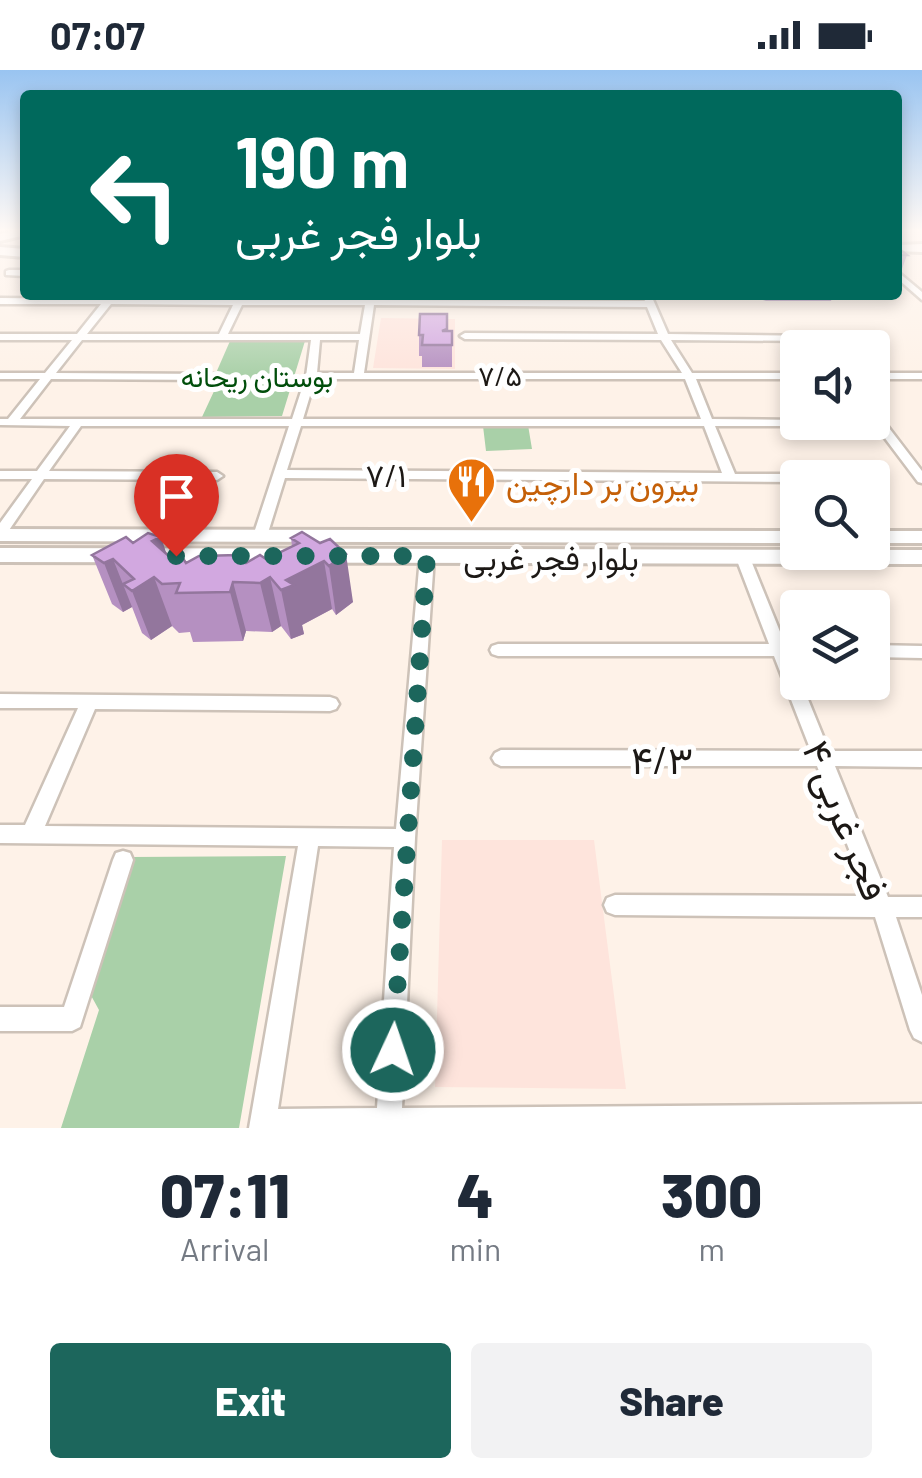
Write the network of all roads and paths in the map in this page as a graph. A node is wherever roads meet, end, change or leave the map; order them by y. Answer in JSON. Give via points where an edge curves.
{"nodes":[{"id":1,"x":903,"y":279,"type":"edge"},
{"id":2,"x":922,"y":297,"type":"edge"},
{"id":3,"x":64,"y":300,"type":"edge"},
{"id":4,"x":109,"y":300,"type":"edge"},
{"id":5,"x":240,"y":300,"type":"edge"},
{"id":6,"x":370,"y":300,"type":"edge"},
{"id":7,"x":649,"y":300,"type":"edge"},
{"id":8,"x":0,"y":301,"type":"edge"},
{"id":9,"x":809,"y":324,"type":"dead end"},
{"id":10,"x":813,"y":330,"type":"edge"},
{"id":11,"x":0,"y":336,"type":"edge"},
{"id":12,"x":465,"y":336,"type":"dead end"},
{"id":13,"x":80,"y":337,"type":"junction"},
{"id":14,"x":222,"y":337,"type":"junction"},
{"id":15,"x":316,"y":337,"type":"junction"},
{"id":16,"x":364,"y":337,"type":"junction"},
{"id":17,"x":664,"y":337,"type":"junction"},
{"id":18,"x":780,"y":341,"type":"edge"},
{"id":19,"x":359,"y":374,"type":"junction"},
{"id":20,"x":0,"y":376,"type":"edge"},
{"id":21,"x":48,"y":376,"type":"junction"},
{"id":22,"x":311,"y":376,"type":"junction"},
{"id":23,"x":689,"y":376,"type":"junction"},
{"id":24,"x":780,"y":376,"type":"edge"},
{"id":25,"x":890,"y":376,"type":"edge"},
{"id":26,"x":922,"y":376,"type":"edge"},
{"id":27,"x":215,"y":377,"type":"dead end"},
{"id":28,"x":6,"y":422,"type":"edge"},
{"id":29,"x":78,"y":422,"type":"junction"},
{"id":30,"x":296,"y":422,"type":"junction"},
{"id":31,"x":707,"y":422,"type":"junction"},
{"id":32,"x":780,"y":423,"type":"edge"},
{"id":33,"x":890,"y":437,"type":"edge"},
{"id":34,"x":282,"y":474,"type":"junction"},
{"id":35,"x":0,"y":475,"type":"edge"},
{"id":36,"x":40,"y":476,"type":"junction"},
{"id":37,"x":217,"y":476,"type":"dead end"},
{"id":38,"x":730,"y":476,"type":"junction"},
{"id":39,"x":780,"y":477,"type":"edge"},
{"id":40,"x":922,"y":479,"type":"edge"},
{"id":41,"x":0,"y":534,"type":"edge"},
{"id":42,"x":260,"y":536,"type":"junction"},
{"id":43,"x":780,"y":537,"type":"edge"},
{"id":44,"x":890,"y":537,"type":"edge"},
{"id":45,"x":922,"y":537,"type":"edge"},
{"id":46,"x":114,"y":546,"type":"junction"},
{"id":47,"x":0,"y":555,"type":"edge"},
{"id":48,"x":427,"y":556,"type":"junction"},
{"id":49,"x":922,"y":557,"type":"edge"},
{"id":50,"x":743,"y":558,"type":"junction"},
{"id":51,"x":780,"y":632,"type":"edge"},
{"id":52,"x":498,"y":650,"type":"dead end"},
{"id":53,"x":780,"y":650,"type":"edge"},
{"id":54,"x":890,"y":651,"type":"edge"},
{"id":55,"x":922,"y":652,"type":"edge"},
{"id":56,"x":805,"y":700,"type":"edge"},
{"id":57,"x":0,"y":701,"type":"edge"},
{"id":58,"x":90,"y":702,"type":"junction"},
{"id":59,"x":330,"y":704,"type":"dead end"},
{"id":60,"x":500,"y":758,"type":"dead end"},
{"id":61,"x":823,"y":759,"type":"junction"},
{"id":62,"x":922,"y":759,"type":"edge"},
{"id":63,"x":0,"y":834,"type":"edge"},
{"id":64,"x":30,"y":834,"type":"junction"},
{"id":65,"x":309,"y":838,"type":"junction"},
{"id":66,"x":405,"y":838,"type":"junction"},
{"id":67,"x":123,"y":860,"type":"dead end"},
{"id":68,"x":615,"y":905,"type":"dead end"},
{"id":69,"x":882,"y":907,"type":"junction"},
{"id":70,"x":922,"y":907,"type":"edge"},
{"id":71,"x":0,"y":1019,"type":"edge"},
{"id":72,"x":922,"y":1030,"type":"edge"},
{"id":73,"x":922,"y":1117,"type":"edge"},
{"id":74,"x":389,"y":1121,"type":"junction"},
{"id":75,"x":834,"y":1123,"type":"edge"},
{"id":76,"x":262,"y":1125,"type":"edge"}],
"edges":[{"from":1,"to":2,"type":"street"},
{"from":3,"to":8,"type":"street"},
{"from":4,"to":13,"type":"street"},
{"from":5,"to":14,"type":"street"},
{"from":6,"to":16,"type":"street"},
{"from":7,"to":17,"type":"street"},
{"from":9,"to":10,"type":"street"},
{"from":11,"to":13,"type":"street"},
{"from":12,"to":17,"type":"street"},
{"from":13,"to":14,"type":"street"},
{"from":13,"to":21,"type":"street"},
{"from":14,"to":15,"type":"street"},
{"from":15,"to":16,"type":"street"},
{"from":15,"to":22,"type":"street"},
{"from":16,"to":19,"type":"street"},
{"from":17,"to":18,"type":"street"},
{"from":17,"to":23,"type":"street"},
{"from":19,"to":22,"type":"street","name":"۷/۵"},
{"from":19,"to":23,"type":"street","name":"۷/۵"},
{"from":20,"to":21,"type":"street"},
{"from":21,"to":27,"type":"street"},
{"from":21,"to":28,"type":"street"},
{"from":22,"to":30,"type":"street"},
{"from":23,"to":24,"type":"street","name":"۷/۵"},
{"from":23,"to":31,"type":"street"},
{"from":25,"to":26,"type":"street"},
{"from":28,"to":29,"type":"street"},
{"from":29,"to":30,"type":"street"},
{"from":29,"to":36,"type":"street"},
{"from":30,"to":31,"type":"street"},
{"from":30,"to":34,"type":"street"},
{"from":31,"to":32,"type":"street"},
{"from":31,"to":38,"type":"street"},
{"from":33,"to":40,"type":"street"},
{"from":34,"to":38,"type":"street","name":"۷/۱"},
{"from":34,"to":42,"type":"street"},
{"from":35,"to":36,"type":"street"},
{"from":36,"to":37,"type":"street"},
{"from":36,"to":41,"type":"street"},
{"from":38,"to":39,"type":"street","name":"۷/۱"},
{"from":41,"to":46,"type":"main road","name":"بلوار فجر غربی"},
{"from":42,"to":43,"type":"main road","name":"بلوار فجر غربی"},
{"from":42,"to":46,"type":"main road","name":"بلوار فجر غربی"},
{"from":44,"to":45,"type":"main road"},
{"from":46,"to":47,"type":"main road","name":"بلوار فجر غربی"},
{"from":46,"to":48,"type":"main road","name":"بلوار فجر غربی"},
{"from":48,"to":50,"type":"main road","name":"بلوار فجر غربی"},
{"from":48,"to":66,"type":"street"},
{"from":49,"to":50,"type":"main road","name":"بلوار فجر غربی"},
{"from":50,"to":51,"type":"street","name":"۴ فجر غربی"},
{"from":52,"to":53,"type":"street"},
{"from":54,"to":55,"type":"street"},
{"from":56,"to":61,"type":"street","name":"۴ فجر غربی"},
{"from":57,"to":58,"type":"street"},
{"from":58,"to":59,"type":"street"},
{"from":58,"to":64,"type":"street"},
{"from":60,"to":61,"type":"street","name":"۴/۳"},
{"from":61,"to":62,"type":"street","name":"۴/۳"},
{"from":61,"to":69,"type":"street","name":"۴ فجر غربی"},
{"from":63,"to":64,"type":"street"},
{"from":64,"to":65,"type":"street"},
{"from":65,"to":66,"type":"street"},
{"from":65,"to":76,"type":"street"},
{"from":66,"to":74,"type":"street"},
{"from":67,"to":71,"type":"street","via":[[72,1018]]},
{"from":68,"to":69,"type":"street"},
{"from":69,"to":70,"type":"street"},
{"from":69,"to":72,"type":"street","name":"۴ فجر غربی"},
{"from":73,"to":75,"type":"street"},
{"from":74,"to":75,"type":"street"},
{"from":74,"to":76,"type":"street"}]}
